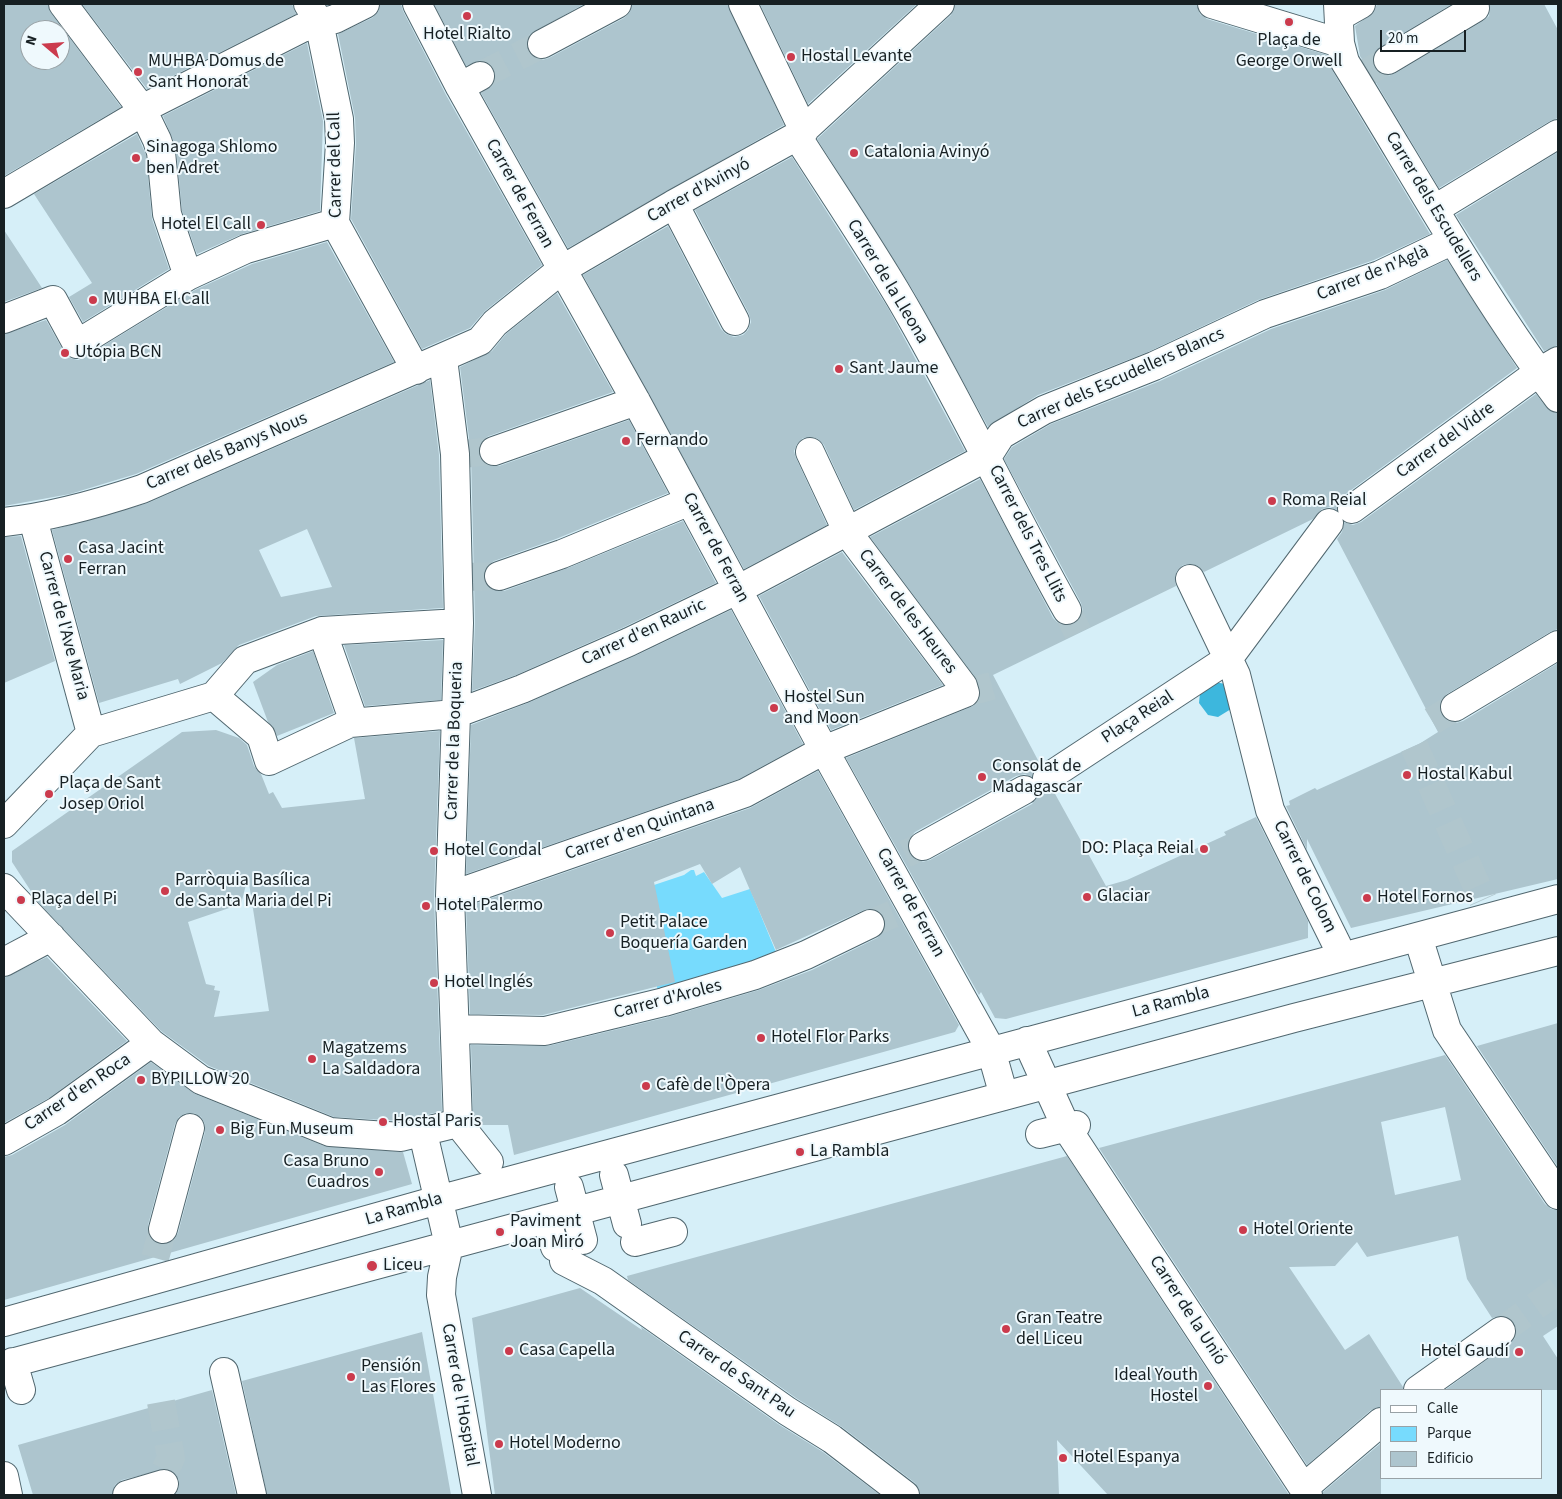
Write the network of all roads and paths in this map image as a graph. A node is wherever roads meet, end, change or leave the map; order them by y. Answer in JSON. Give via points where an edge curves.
{"nodes":[{"id":1,"x":63,"y":4,"type":"edge"},
{"id":2,"x":365,"y":4,"type":"edge"},
{"id":3,"x":417,"y":4,"type":"edge"},
{"id":4,"x":617,"y":4,"type":"edge"},
{"id":5,"x":743,"y":4,"type":"edge"},
{"id":6,"x":940,"y":4,"type":"edge"},
{"id":7,"x":1212,"y":4,"type":"edge"},
{"id":8,"x":1473,"y":4,"type":"edge"},
{"id":9,"x":314,"y":13,"type":"edge"},
{"id":10,"x":1345,"y":17,"type":"edge"},
{"id":11,"x":542,"y":44,"type":"tunnel mouth"},
{"id":12,"x":1388,"y":60,"type":"tunnel mouth"},
{"id":13,"x":142,"y":109,"type":"junction"},
{"id":14,"x":801,"y":134,"type":"junction"},
{"id":15,"x":1558,"y":134,"type":"edge"},
{"id":16,"x":4,"y":194,"type":"edge"},
{"id":17,"x":674,"y":204,"type":"junction"},
{"id":18,"x":1435,"y":208,"type":"junction"},
{"id":19,"x":335,"y":223,"type":"junction"},
{"id":20,"x":1451,"y":241,"type":"junction"},
{"id":21,"x":561,"y":270,"type":"junction"},
{"id":22,"x":188,"y":276,"type":"junction"},
{"id":23,"x":1265,"y":314,"type":"joint"},
{"id":24,"x":4,"y":319,"type":"edge"},
{"id":25,"x":735,"y":321,"type":"dead end"},
{"id":26,"x":443,"y":359,"type":"junction"},
{"id":27,"x":1549,"y":367,"type":"edge"},
{"id":28,"x":416,"y":370,"type":"junction"},
{"id":29,"x":1558,"y":398,"type":"edge"},
{"id":30,"x":636,"y":401,"type":"junction"},
{"id":31,"x":494,"y":451,"type":"tunnel mouth"},
{"id":32,"x":810,"y":452,"type":"dead end"},
{"id":33,"x":987,"y":457,"type":"junction"},
{"id":34,"x":690,"y":501,"type":"junction"},
{"id":35,"x":1352,"y":509,"type":"dead end"},
{"id":36,"x":33,"y":519,"type":"junction"},
{"id":37,"x":4,"y":522,"type":"edge"},
{"id":38,"x":1329,"y":523,"type":"dead end"},
{"id":39,"x":848,"y":533,"type":"junction"},
{"id":40,"x":499,"y":576,"type":"tunnel mouth"},
{"id":41,"x":1190,"y":579,"type":"dead end"},
{"id":42,"x":737,"y":590,"type":"junction"},
{"id":43,"x":1067,"y":610,"type":"tunnel mouth"},
{"id":44,"x":459,"y":623,"type":"junction"},
{"id":45,"x":322,"y":631,"type":"junction"},
{"id":46,"x":1558,"y":645,"type":"edge"},
{"id":47,"x":1228,"y":658,"type":"junction"},
{"id":48,"x":214,"y":696,"type":"junction"},
{"id":49,"x":1455,"y":707,"type":"tunnel mouth"},
{"id":50,"x":455,"y":714,"type":"junction"},
{"id":51,"x":352,"y":722,"type":"junction"},
{"id":52,"x":91,"y":733,"type":"junction"},
{"id":53,"x":824,"y":750,"type":"junction"},
{"id":54,"x":5,"y":821,"type":"edge"},
{"id":55,"x":905,"y":854,"type":"junction"},
{"id":56,"x":4,"y":888,"type":"edge"},
{"id":57,"x":450,"y":896,"type":"junction"},
{"id":58,"x":1558,"y":899,"type":"edge"},
{"id":59,"x":890,"y":914,"type":"junction"},
{"id":60,"x":51,"y":937,"type":"junction"},
{"id":61,"x":1418,"y":937,"type":"junction"},
{"id":62,"x":1337,"y":944,"type":"dead end"},
{"id":63,"x":1558,"y":950,"type":"edge"},
{"id":64,"x":4,"y":962,"type":"edge"},
{"id":65,"x":1432,"y":983,"type":"junction"},
{"id":66,"x":456,"y":1029,"type":"junction"},
{"id":67,"x":1027,"y":1041,"type":"junction"},
{"id":68,"x":151,"y":1044,"type":"junction"},
{"id":69,"x":991,"y":1050,"type":"junction"},
{"id":70,"x":1047,"y":1085,"type":"junction"},
{"id":71,"x":1004,"y":1096,"type":"junction"},
{"id":72,"x":458,"y":1123,"type":"junction"},
{"id":73,"x":1071,"y":1126,"type":"junction"},
{"id":74,"x":190,"y":1128,"type":"dead end"},
{"id":75,"x":1040,"y":1134,"type":"dead end"},
{"id":76,"x":412,"y":1135,"type":"junction"},
{"id":77,"x":4,"y":1142,"type":"edge"},
{"id":78,"x":489,"y":1162,"type":"dead end"},
{"id":79,"x":436,"y":1194,"type":"junction"},
{"id":80,"x":1558,"y":1194,"type":"edge"},
{"id":81,"x":572,"y":1199,"type":"junction"},
{"id":82,"x":624,"y":1210,"type":"junction"},
{"id":83,"x":546,"y":1219,"type":"junction"},
{"id":84,"x":163,"y":1229,"type":"tunnel mouth"},
{"id":85,"x":673,"y":1232,"type":"dead end"},
{"id":86,"x":582,"y":1240,"type":"dead end"},
{"id":87,"x":449,"y":1245,"type":"junction"},
{"id":88,"x":441,"y":1286,"type":"joint"},
{"id":89,"x":11,"y":1324,"type":"edge"},
{"id":90,"x":1501,"y":1331,"type":"tunnel mouth"},
{"id":91,"x":14,"y":1362,"type":"edge"},
{"id":92,"x":224,"y":1372,"type":"dead end"},
{"id":93,"x":1419,"y":1389,"type":"edge"},
{"id":94,"x":21,"y":1390,"type":"dead end"},
{"id":95,"x":1380,"y":1423,"type":"edge"},
{"id":96,"x":4,"y":1476,"type":"edge"},
{"id":97,"x":164,"y":1486,"type":"edge"},
{"id":98,"x":1310,"y":1488,"type":"edge"},
{"id":99,"x":8,"y":1495,"type":"edge"},
{"id":100,"x":127,"y":1495,"type":"edge"},
{"id":101,"x":252,"y":1495,"type":"edge"},
{"id":102,"x":477,"y":1495,"type":"edge"},
{"id":103,"x":905,"y":1495,"type":"edge"}],
"edges":[{"from":1,"to":13,"type":"street"},
{"from":2,"to":9,"type":"street","via":[[335,19]]},
{"from":3,"to":21,"type":"street","name":"Carrer de Ferran","via":[[470,82]]},
{"from":4,"to":11,"type":"street"},
{"from":5,"to":14,"type":"street","name":"Carrer de la Lleona"},
{"from":6,"to":14,"type":"street","name":"Carrer d'Avinyó"},
{"from":7,"to":10,"type":"street"},
{"from":8,"to":12,"type":"street","via":[[1475,8]]},
{"from":9,"to":13,"type":"street","via":[[302,28]]},
{"from":9,"to":19,"type":"street","name":"Carrer del Call","via":[[339,119]]},
{"from":10,"to":18,"type":"street","name":"Carrer dels Escudellers","via":[[1345,62],[1359,76]]},
{"from":13,"to":16,"type":"street"},
{"from":13,"to":22,"type":"street","via":[[161,152],[167,214]]},
{"from":14,"to":17,"type":"street","name":"Carrer d'Avinyó"},
{"from":14,"to":33,"type":"street","name":"Carrer de la Lleona","via":[[900,300]]},
{"from":15,"to":18,"type":"street"},
{"from":17,"to":21,"type":"street","name":"Carrer d'Avinyó"},
{"from":17,"to":25,"type":"street"},
{"from":18,"to":20,"type":"street","name":"Carrer dels Escudellers"},
{"from":19,"to":22,"type":"street","via":[[246,249]]},
{"from":19,"to":28,"type":"street","name":"Carrer del Call"},
{"from":20,"to":23,"type":"street","name":"Carrer de n'Aglà","via":[[1355,285]]},
{"from":20,"to":27,"type":"street","name":"Carrer dels Escudellers"},
{"from":21,"to":26,"type":"street","name":"Carrer d'Avinyó","via":[[495,323],[480,341]]},
{"from":21,"to":30,"type":"street","name":"Carrer de Ferran"},
{"from":22,"to":24,"type":"street","via":[[77,344],[53,300]]},
{"from":23,"to":33,"type":"street","name":"Carrer dels Escudellers Blancs","via":[[1154,366],[1044,410],[1001,435]]},
{"from":26,"to":28,"type":"street","name":"Carrer dels Banys Nous"},
{"from":26,"to":44,"type":"street","name":"Carrer de la Boqueria","via":[[458,454]]},
{"from":27,"to":29,"type":"street","name":"Carrer dels Escudellers"},
{"from":27,"to":35,"type":"street","name":"Carrer del Vidre"},
{"from":28,"to":36,"type":"street","name":"Carrer dels Banys Nous","via":[[142,489]]},
{"from":30,"to":31,"type":"street"},
{"from":30,"to":34,"type":"street","name":"Carrer de Ferran"},
{"from":32,"to":39,"type":"street","name":"Carrer de les Heures"},
{"from":33,"to":39,"type":"street","name":"Carrer d'en Rauric"},
{"from":33,"to":43,"type":"street","name":"Carrer dels Tres Llits","via":[[1024,534]]},
{"from":34,"to":40,"type":"street","via":[[562,554]]},
{"from":34,"to":42,"type":"street","name":"Carrer de Ferran"},
{"from":36,"to":37,"type":"street","name":"Carrer dels Banys Nous"},
{"from":36,"to":52,"type":"street","name":"Carrer de l'Ave Maria"},
{"from":38,"to":47,"type":"street","name":"Plaça Reial"},
{"from":39,"to":42,"type":"street","name":"Carrer d'en Rauric"},
{"from":39,"to":53,"type":"street","name":"Carrer de les Heures","via":[[963,686],[965,693]]},
{"from":41,"to":47,"type":"street"},
{"from":42,"to":50,"type":"street","name":"Carrer d'en Rauric","via":[[522,689]]},
{"from":42,"to":53,"type":"street","name":"Carrer de Ferran"},
{"from":44,"to":45,"type":"street"},
{"from":44,"to":50,"type":"street","name":"Carrer de la Boqueria"},
{"from":45,"to":48,"type":"street","via":[[245,660]]},
{"from":45,"to":51,"type":"street"},
{"from":46,"to":49,"type":"street"},
{"from":47,"to":55,"type":"street","name":"Plaça Reial","via":[[1035,784]]},
{"from":47,"to":62,"type":"street","name":"Carrer de Colom","via":[[1236,675],[1270,810]]},
{"from":48,"to":51,"type":"street","via":[[261,736],[269,762]]},
{"from":48,"to":52,"type":"street"},
{"from":50,"to":51,"type":"street","name":"Carrer d'en Rauric"},
{"from":50,"to":57,"type":"street","name":"Carrer de la Boqueria"},
{"from":52,"to":54,"type":"street"},
{"from":53,"to":55,"type":"street","name":"Carrer de Ferran"},
{"from":53,"to":57,"type":"street","name":"Carrer d'en Quintana","via":[[744,793]]},
{"from":55,"to":59,"type":"street","name":"Carrer de Ferran"},
{"from":56,"to":60,"type":"street"},
{"from":57,"to":66,"type":"street","name":"Carrer de la Boqueria"},
{"from":58,"to":61,"type":"street","name":"La Rambla"},
{"from":59,"to":66,"type":"street","name":"Carrer d'Aroles","via":[[806,955],[755,975],[664,1002],[545,1031]]},
{"from":59,"to":69,"type":"street","name":"Carrer de Ferran"},
{"from":60,"to":64,"type":"street"},
{"from":60,"to":68,"type":"street"},
{"from":61,"to":65,"type":"street"},
{"from":61,"to":67,"type":"street","name":"La Rambla"},
{"from":63,"to":65,"type":"street"},
{"from":65,"to":70,"type":"street"},
{"from":65,"to":80,"type":"street","via":[[1447,1030]]},
{"from":66,"to":72,"type":"street","name":"Carrer de la Boqueria"},
{"from":67,"to":69,"type":"street","name":"La Rambla"},
{"from":67,"to":70,"type":"street","name":"Carrer de la Unió"},
{"from":68,"to":76,"type":"street","via":[[201,1080],[330,1132]]},
{"from":68,"to":77,"type":"street","name":"Carrer d'en Roca","via":[[57,1111]]},
{"from":69,"to":71,"type":"street","name":"Carrer de Ferran"},
{"from":69,"to":79,"type":"street","name":"La Rambla"},
{"from":70,"to":71,"type":"street"},
{"from":70,"to":73,"type":"street","name":"Carrer de la Unió"},
{"from":71,"to":82,"type":"street"},
{"from":72,"to":76,"type":"street"},
{"from":72,"to":78,"type":"street"},
{"from":73,"to":75,"type":"street"},
{"from":73,"to":98,"type":"street","name":"Carrer de la Unió"},
{"from":74,"to":84,"type":"street"},
{"from":76,"to":79,"type":"street"},
{"from":79,"to":87,"type":"street","name":"La Rambla"},
{"from":79,"to":89,"type":"street","name":"La Rambla"},
{"from":81,"to":82,"type":"street"},
{"from":81,"to":83,"type":"street"},
{"from":81,"to":86,"type":"street"},
{"from":82,"to":85,"type":"street"},
{"from":83,"to":87,"type":"street"},
{"from":83,"to":103,"type":"street","name":"Carrer de Sant Pau","via":[[559,1254],[832,1439]]},
{"from":87,"to":88,"type":"street","name":"La Rambla"},
{"from":87,"to":91,"type":"street"},
{"from":88,"to":102,"type":"street","name":"Carrer de l'Hospital"},
{"from":89,"to":91,"type":"street"},
{"from":90,"to":93,"type":"street"},
{"from":91,"to":94,"type":"street"},
{"from":92,"to":101,"type":"street"},
{"from":95,"to":98,"type":"street"},
{"from":96,"to":99,"type":"street"},
{"from":97,"to":100,"type":"street"}]}
